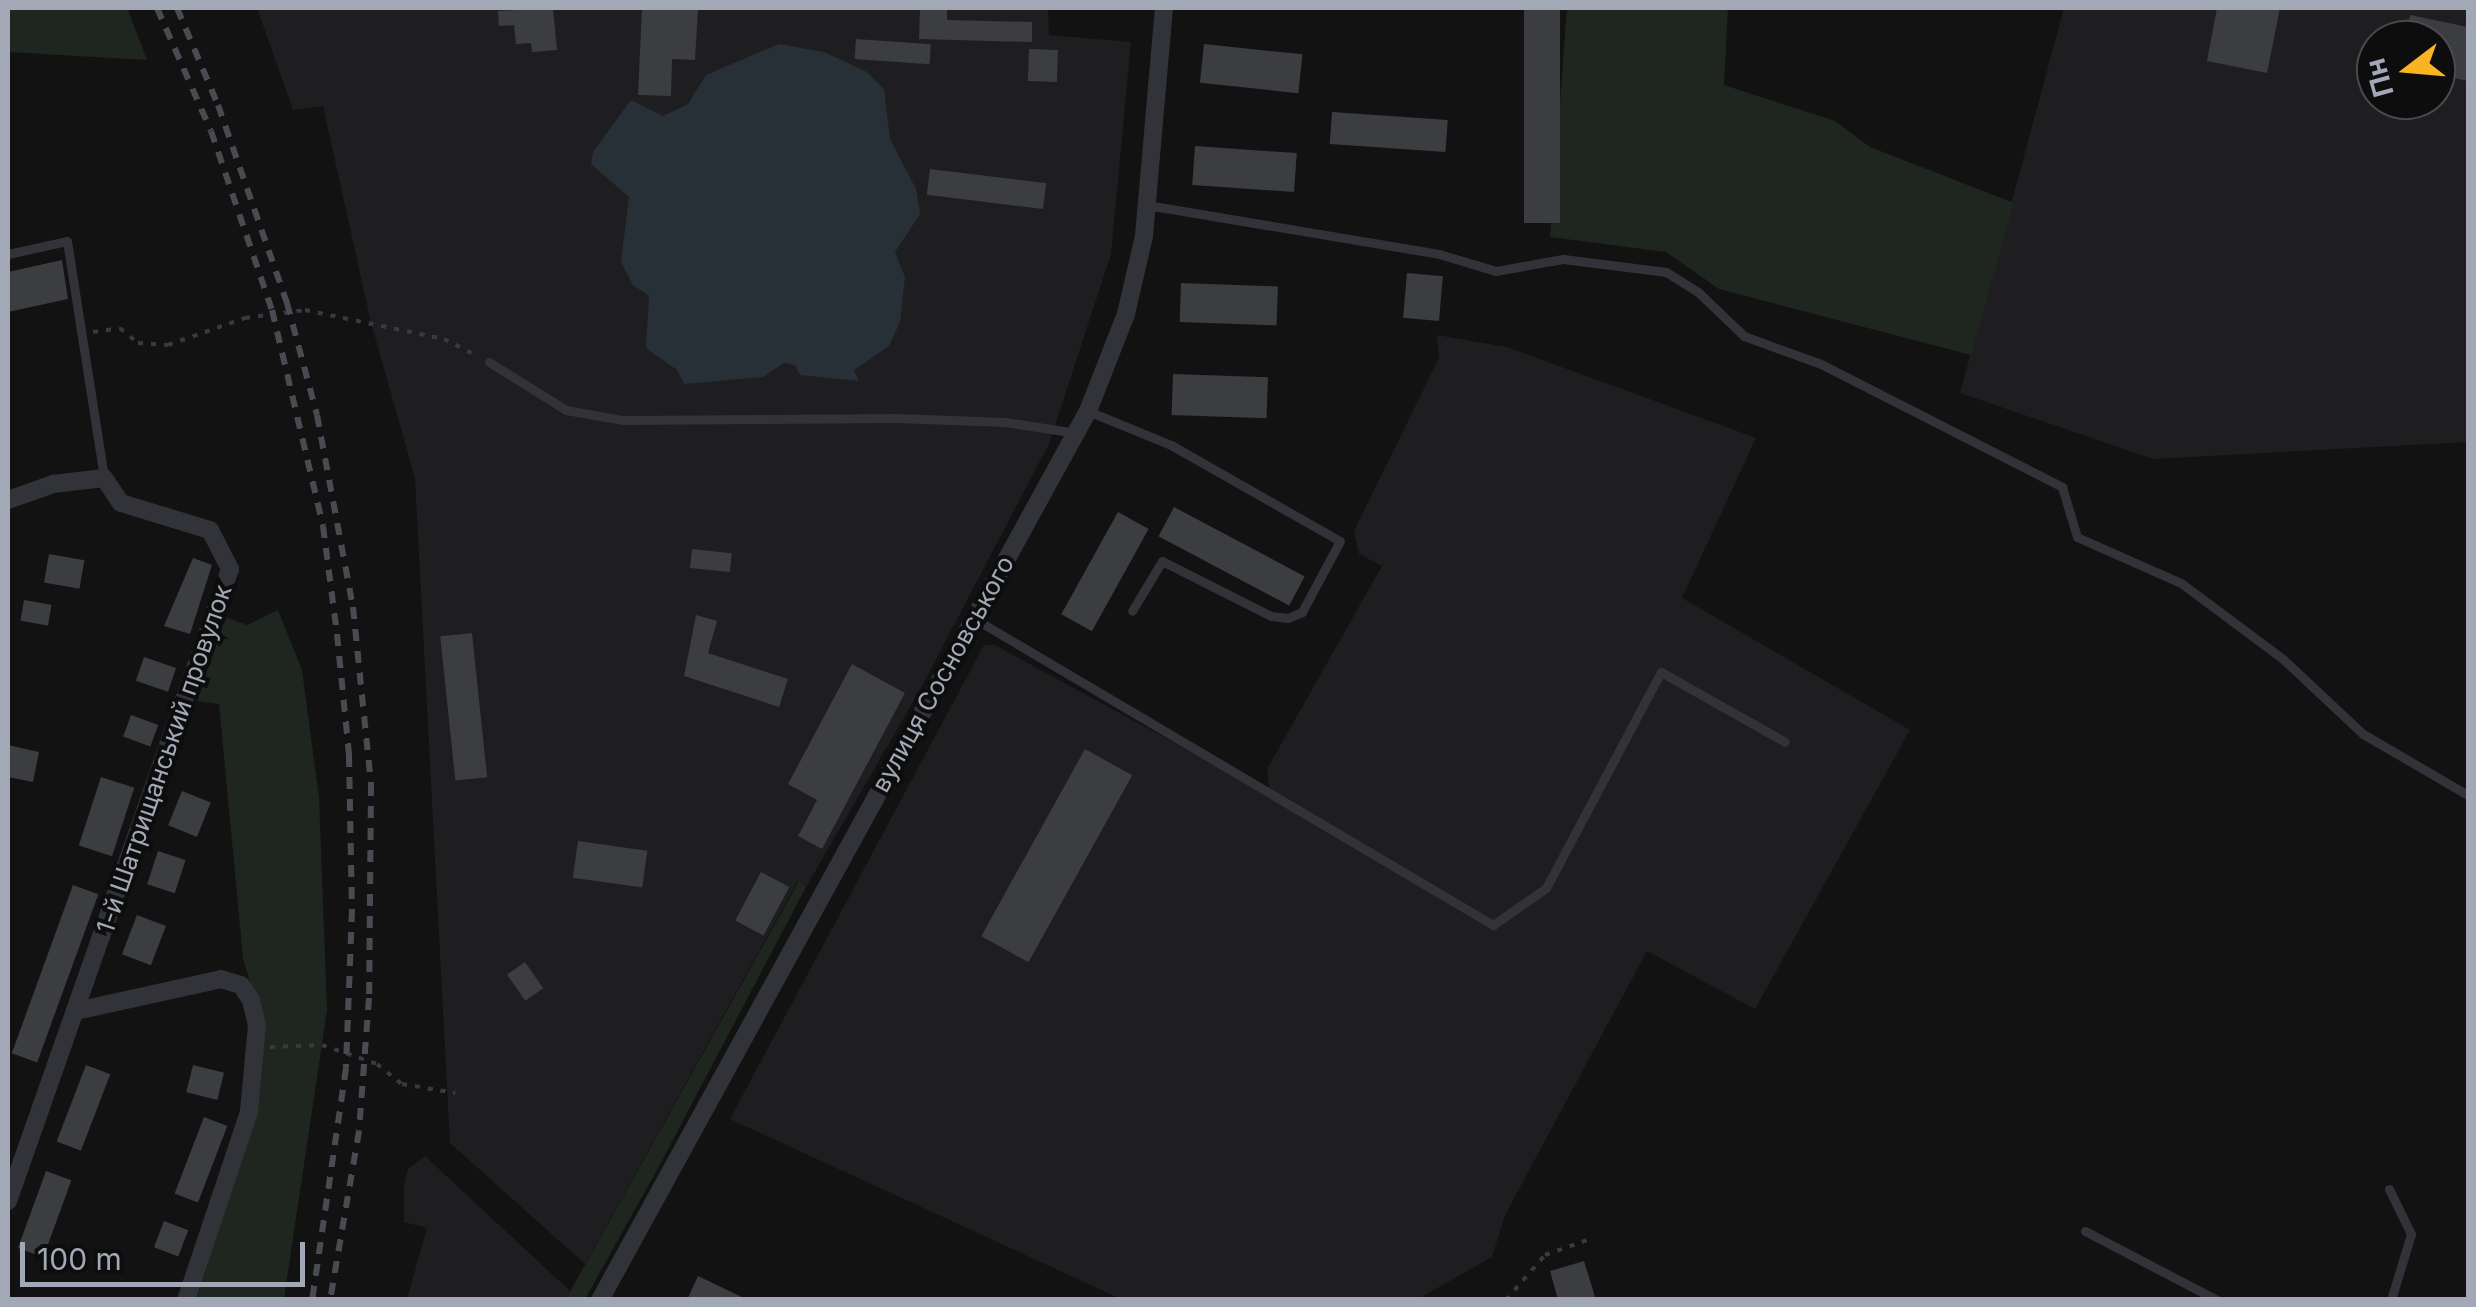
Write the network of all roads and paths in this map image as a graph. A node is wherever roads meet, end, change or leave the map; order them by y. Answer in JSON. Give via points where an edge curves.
{"nodes":[{"id":1,"x":1164,"y":8,"type":"edge"},
{"id":2,"x":1147,"y":205,"type":"junction"},
{"id":3,"x":8,"y":254,"type":"edge"},
{"id":4,"x":84,"y":333,"type":"junction"},
{"id":5,"x":488,"y":362,"type":"joint"},
{"id":6,"x":1088,"y":411,"type":"junction"},
{"id":7,"x":1076,"y":433,"type":"junction"},
{"id":8,"x":104,"y":478,"type":"junction"},
{"id":9,"x":8,"y":500,"type":"edge"},
{"id":10,"x":1132,"y":611,"type":"dead end"},
{"id":11,"x":975,"y":618,"type":"junction"},
{"id":12,"x":1784,"y":742,"type":"dead end"},
{"id":13,"x":2468,"y":795,"type":"edge"},
{"id":14,"x":76,"y":1011,"type":"junction"},
{"id":15,"x":256,"y":1046,"type":"junction"},
{"id":16,"x":455,"y":1093,"type":"dead end"},
{"id":17,"x":2389,"y":1189,"type":"dead end"},
{"id":18,"x":8,"y":1201,"type":"edge"},
{"id":19,"x":2085,"y":1231,"type":"dead end"},
{"id":20,"x":1592,"y":1238,"type":"dead end"},
{"id":21,"x":186,"y":1300,"type":"edge"},
{"id":22,"x":600,"y":1300,"type":"edge"},
{"id":23,"x":1506,"y":1300,"type":"edge"},
{"id":24,"x":2217,"y":1300,"type":"edge"},
{"id":25,"x":2391,"y":1300,"type":"edge"}],
"edges":[{"from":1,"to":2,"type":"street","name":"вулиця Сосновського"},
{"from":2,"to":6,"type":"street","name":"вулиця Сосновського","via":[[1126,314]]},
{"from":2,"to":13,"type":"lane","via":[[1439,254],[1496,270],[1563,259],[1666,272],[1744,336],[1821,364],[2062,487],[2077,538],[2181,583],[2283,660],[2363,734]]},
{"from":3,"to":4,"type":"lane","via":[[67,241]]},
{"from":4,"to":5,"type":"path","via":[[120,328],[138,343],[168,345],[245,318],[305,310],[444,339]]},
{"from":4,"to":8,"type":"lane"},
{"from":5,"to":7,"type":"lane","via":[[566,410],[623,420],[897,418],[1005,422]]},
{"from":6,"to":7,"type":"street","name":"вулиця Сосновського"},
{"from":6,"to":10,"type":"lane","via":[[1171,445],[1340,541],[1302,612],[1288,618],[1271,616],[1162,561]]},
{"from":7,"to":11,"type":"street","name":"вулиця Сосновського"},
{"from":8,"to":9,"type":"street","via":[[53,484]]},
{"from":8,"to":14,"type":"street","name":"1-й Шатрищанський провулок","via":[[121,503],[210,530],[230,569]]},
{"from":11,"to":12,"type":"lane","via":[[1493,924],[1546,888],[1661,672]]},
{"from":11,"to":22,"type":"street","name":"вулиця Сосновського"},
{"from":14,"to":15,"type":"street","via":[[231,980],[252,1000]]},
{"from":14,"to":18,"type":"street","name":"1-й Шатрищанський провулок"},
{"from":15,"to":16,"type":"path","via":[[322,1045],[377,1064],[402,1084]]},
{"from":15,"to":21,"type":"street","via":[[239,1154]]},
{"from":17,"to":25,"type":"lane","via":[[2411,1234]]},
{"from":19,"to":24,"type":"lane"},
{"from":20,"to":23,"type":"path","via":[[1545,1255]]}]}
